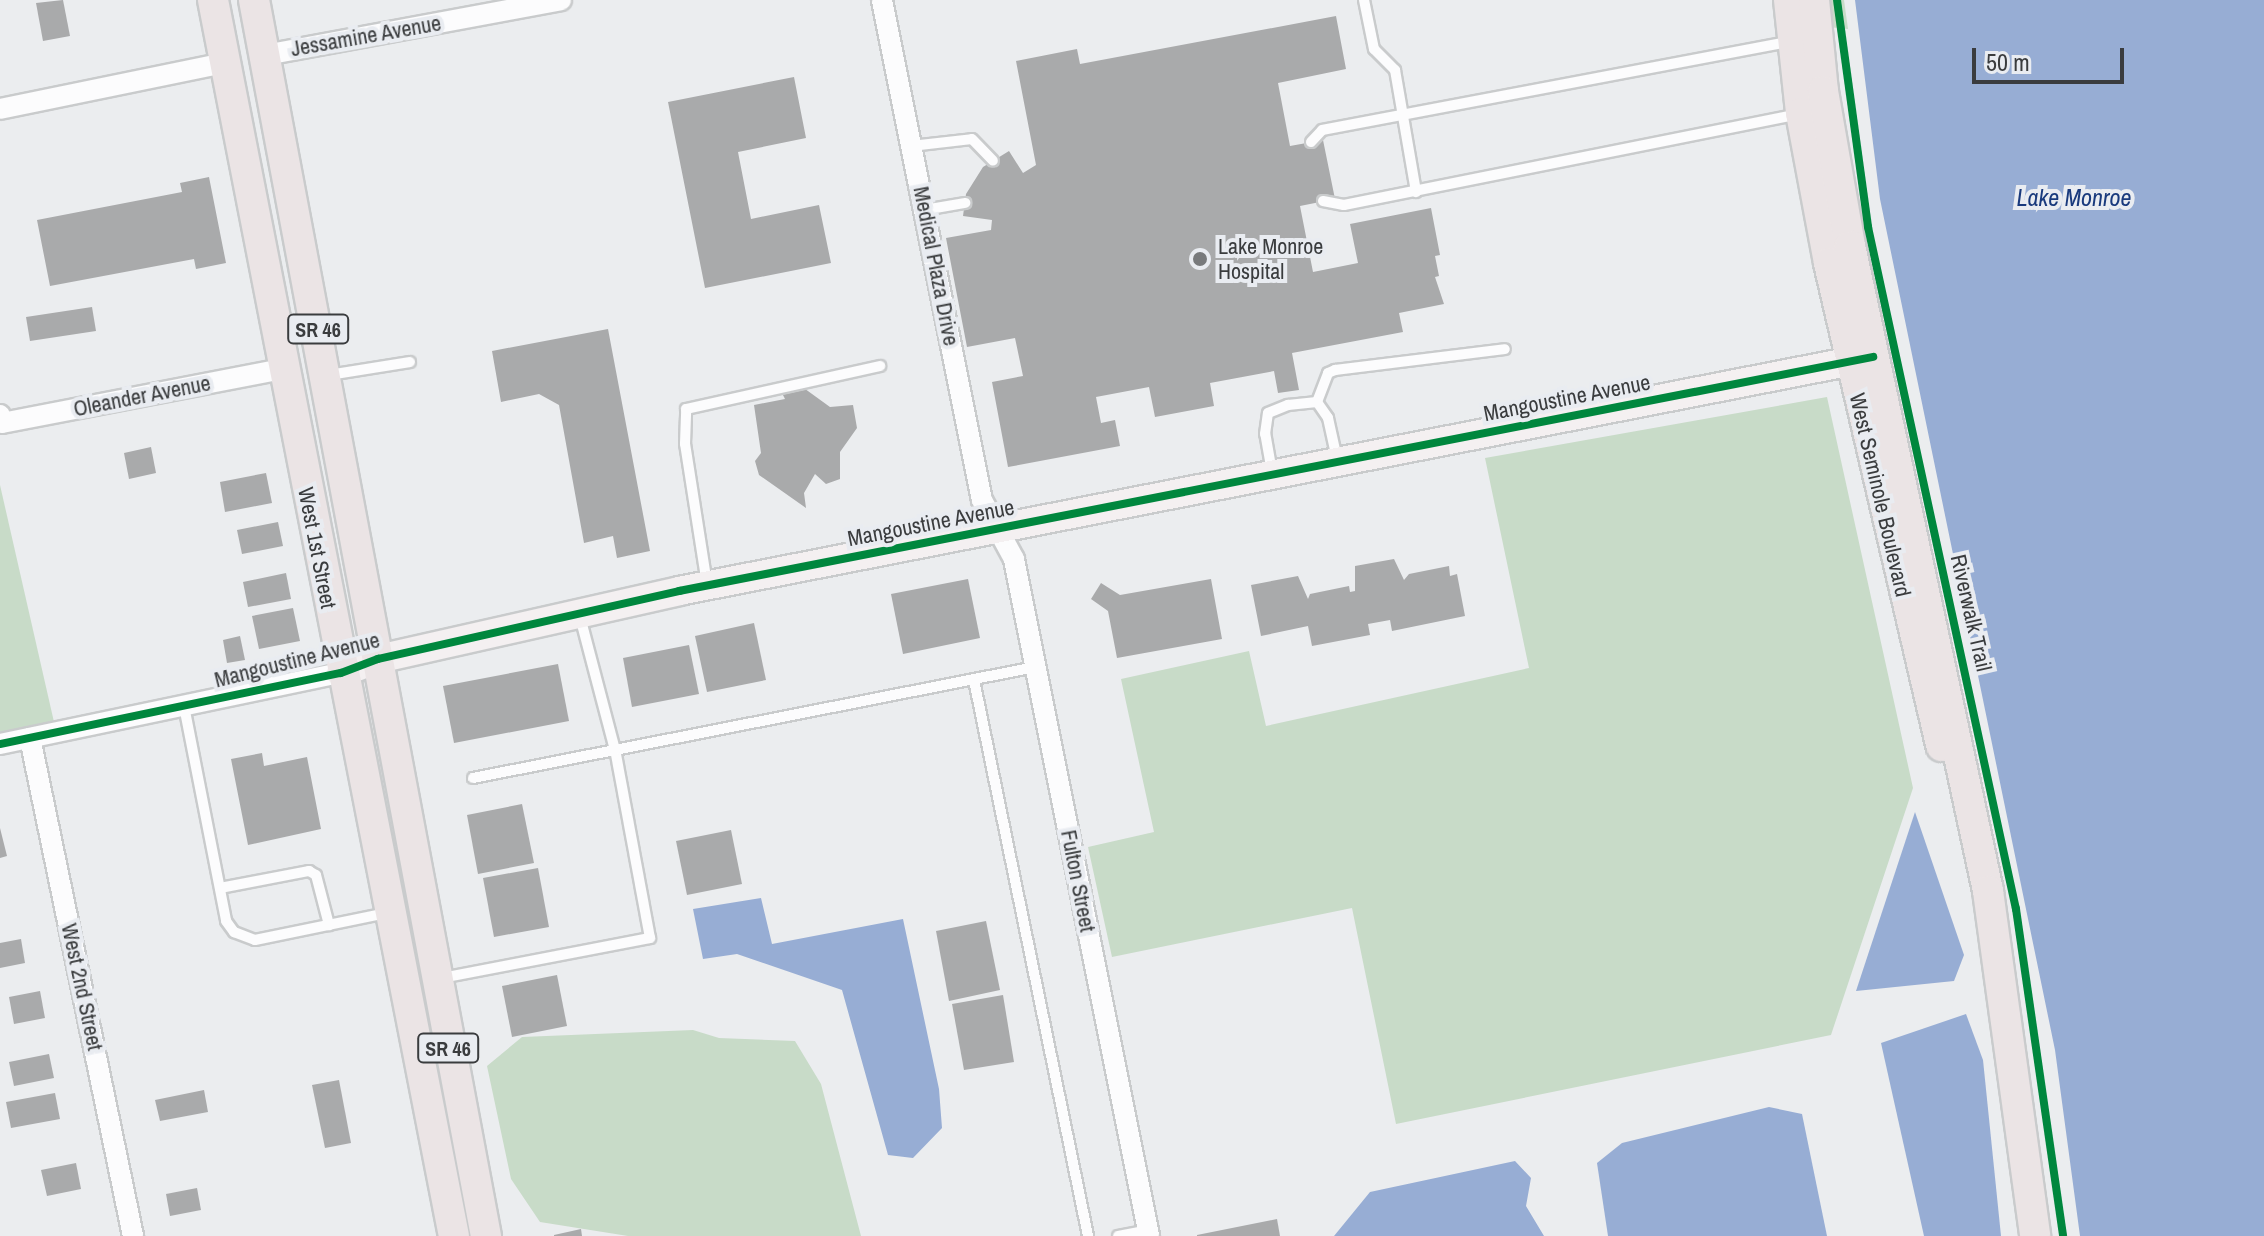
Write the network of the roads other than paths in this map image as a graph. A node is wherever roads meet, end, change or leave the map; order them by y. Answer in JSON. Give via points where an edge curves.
{"nodes":[{"id":1,"x":213,"y":0,"type":"edge"},
{"id":2,"x":228,"y":0,"type":"edge"},
{"id":3,"x":254,"y":0,"type":"edge"},
{"id":4,"x":561,"y":0,"type":"edge"},
{"id":5,"x":882,"y":0,"type":"edge"},
{"id":6,"x":1364,"y":0,"type":"edge"},
{"id":7,"x":1789,"y":0,"type":"edge"},
{"id":8,"x":1814,"y":0,"type":"edge"},
{"id":9,"x":1792,"y":41,"type":"junction"},
{"id":10,"x":265,"y":55,"type":"junction"},
{"id":11,"x":225,"y":63,"type":"junction"},
{"id":12,"x":1822,"y":81,"type":"junction"},
{"id":13,"x":0,"y":109,"type":"edge"},
{"id":14,"x":1801,"y":113,"type":"junction"},
{"id":15,"x":1401,"y":116,"type":"junction"},
{"id":16,"x":1311,"y":142,"type":"dead end"},
{"id":17,"x":911,"y":146,"type":"junction"},
{"id":18,"x":285,"y":157,"type":"junction"},
{"id":19,"x":993,"y":161,"type":"dead end"},
{"id":20,"x":1416,"y":192,"type":"junction"},
{"id":21,"x":1323,"y":201,"type":"dead end"},
{"id":22,"x":965,"y":203,"type":"dead end"},
{"id":23,"x":924,"y":210,"type":"junction"},
{"id":24,"x":1505,"y":349,"type":"dead end"},
{"id":25,"x":1861,"y":359,"type":"junction"},
{"id":26,"x":410,"y":362,"type":"dead end"},
{"id":27,"x":880,"y":366,"type":"dead end"},
{"id":28,"x":283,"y":369,"type":"junction"},
{"id":29,"x":327,"y":375,"type":"junction"},
{"id":30,"x":1317,"y":402,"type":"junction"},
{"id":31,"x":1,"y":419,"type":"edge"},
{"id":32,"x":1338,"y":461,"type":"junction"},
{"id":33,"x":1272,"y":473,"type":"junction"},
{"id":34,"x":1000,"y":528,"type":"junction"},
{"id":35,"x":707,"y":586,"type":"junction"},
{"id":36,"x":579,"y":615,"type":"junction"},
{"id":37,"x":378,"y":659,"type":"junction"},
{"id":38,"x":1035,"y":667,"type":"junction"},
{"id":39,"x":341,"y":673,"type":"junction"},
{"id":40,"x":974,"y":680,"type":"junction"},
{"id":41,"x":184,"y":706,"type":"junction"},
{"id":42,"x":30,"y":738,"type":"junction"},
{"id":43,"x":0,"y":744,"type":"edge"},
{"id":44,"x":615,"y":750,"type":"junction"},
{"id":45,"x":473,"y":778,"type":"dead end"},
{"id":46,"x":220,"y":888,"type":"junction"},
{"id":47,"x":390,"y":913,"type":"junction"},
{"id":48,"x":329,"y":925,"type":"junction"},
{"id":49,"x":436,"y":979,"type":"junction"},
{"id":50,"x":1148,"y":1233,"type":"edge"},
{"id":51,"x":133,"y":1236,"type":"edge"},
{"id":52,"x":454,"y":1236,"type":"edge"},
{"id":53,"x":486,"y":1236,"type":"edge"},
{"id":54,"x":1088,"y":1236,"type":"edge"},
{"id":55,"x":1118,"y":1236,"type":"edge"},
{"id":56,"x":2035,"y":1236,"type":"edge"}],
"edges":[{"from":1,"to":11,"type":"main road","name":"West 1st Street","number":"SR 46"},
{"from":2,"to":10,"type":"main road","via":[[232,21]]},
{"from":3,"to":10,"type":"main road","name":"West 1st Street","number":"SR 46"},
{"from":4,"to":10,"type":"street","name":"Jessamine Avenue"},
{"from":5,"to":17,"type":"street","name":"Medical Plaza Drive"},
{"from":6,"to":15,"type":"lane","via":[[1374,49],[1395,70]]},
{"from":7,"to":9,"type":"main road","name":"West Seminole Boulevard"},
{"from":8,"to":12,"type":"main road","name":"West Seminole Boulevard"},
{"from":9,"to":12,"type":"lane"},
{"from":9,"to":14,"type":"main road","name":"West Seminole Boulevard"},
{"from":9,"to":15,"type":"lane"},
{"from":10,"to":18,"type":"main road","name":"West 1st Street","number":"SR 46"},
{"from":11,"to":13,"type":"street"},
{"from":11,"to":18,"type":"main road","via":[[250,85],[261,122]]},
{"from":11,"to":28,"type":"main road","name":"West 1st Street","number":"SR 46"},
{"from":12,"to":14,"type":"lane"},
{"from":12,"to":25,"type":"main road","name":"West Seminole Boulevard"},
{"from":14,"to":20,"type":"lane"},
{"from":14,"to":25,"type":"main road","name":"West Seminole Boulevard"},
{"from":15,"to":16,"type":"lane","via":[[1322,130]]},
{"from":15,"to":20,"type":"lane"},
{"from":17,"to":19,"type":"lane","via":[[972,139]]},
{"from":17,"to":23,"type":"street","name":"Medical Plaza Drive"},
{"from":18,"to":29,"type":"main road","name":"West 1st Street","number":"SR 46"},
{"from":20,"to":21,"type":"lane","via":[[1338,206]]},
{"from":22,"to":23,"type":"lane"},
{"from":23,"to":34,"type":"street","name":"Medical Plaza Drive","via":[[982,500]]},
{"from":24,"to":30,"type":"lane","via":[[1335,370],[1328,373]]},
{"from":25,"to":32,"type":"street","name":"Mangoustine Avenue"},
{"from":25,"to":56,"type":"main road","name":"West Seminole Boulevard","via":[[2000,985]]},
{"from":26,"to":29,"type":"lane"},
{"from":27,"to":35,"type":"lane","via":[[686,409],[684,436]]},
{"from":28,"to":31,"type":"street","name":"Oleander Avenue"},
{"from":28,"to":39,"type":"main road","name":"West 1st Street","number":"SR 46"},
{"from":29,"to":37,"type":"main road","name":"West 1st Street","number":"SR 46"},
{"from":30,"to":32,"type":"lane","via":[[1328,418]]},
{"from":30,"to":33,"type":"lane","via":[[1268,413],[1265,434]]},
{"from":32,"to":33,"type":"street","name":"Mangoustine Avenue"},
{"from":33,"to":34,"type":"street","name":"Mangoustine Avenue"},
{"from":34,"to":35,"type":"street","name":"Mangoustine Avenue"},
{"from":34,"to":38,"type":"street","name":"Fulton Street","via":[[1014,559]]},
{"from":35,"to":36,"type":"street","name":"Mangoustine Avenue"},
{"from":36,"to":37,"type":"street","name":"Mangoustine Avenue"},
{"from":36,"to":44,"type":"lane"},
{"from":37,"to":39,"type":"street","name":"Mangoustine Avenue"},
{"from":37,"to":49,"type":"main road","name":"West 1st Street","number":"SR 46"},
{"from":38,"to":40,"type":"lane"},
{"from":38,"to":50,"type":"street","name":"Fulton Street"},
{"from":39,"to":41,"type":"street","name":"Mangoustine Avenue"},
{"from":39,"to":47,"type":"main road","name":"West 1st Street","number":"SR 46"},
{"from":40,"to":44,"type":"lane"},
{"from":40,"to":54,"type":"lane"},
{"from":41,"to":42,"type":"street","name":"Mangoustine Avenue"},
{"from":41,"to":46,"type":"lane"},
{"from":42,"to":43,"type":"street","name":"Mangoustine Avenue"},
{"from":42,"to":51,"type":"street","name":"West 2nd Street"},
{"from":44,"to":45,"type":"lane"},
{"from":44,"to":49,"type":"lane","via":[[650,938]]},
{"from":46,"to":48,"type":"lane","via":[[226,921],[234,932],[255,940]]},
{"from":46,"to":48,"type":"lane","via":[[309,871],[316,875]]},
{"from":47,"to":48,"type":"lane"},
{"from":47,"to":52,"type":"main road","name":"West 1st Street","number":"SR 46"},
{"from":49,"to":53,"type":"main road","name":"West 1st Street","number":"SR 46"},
{"from":50,"to":55,"type":"lane"}]}
